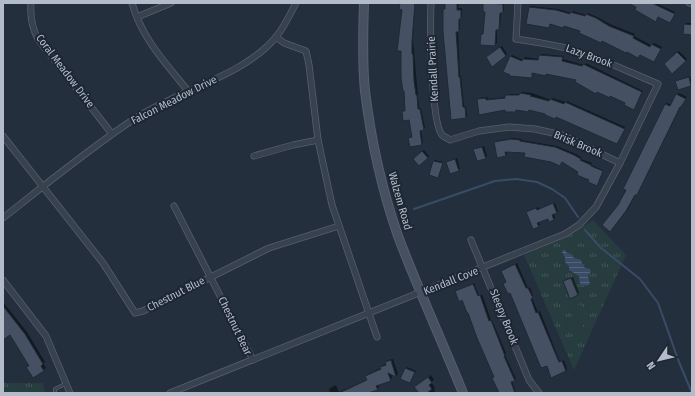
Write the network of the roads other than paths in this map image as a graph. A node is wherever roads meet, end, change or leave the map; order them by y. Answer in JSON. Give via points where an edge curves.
{"nodes":[{"id":1,"x":31,"y":3,"type":"edge"},
{"id":2,"x":132,"y":3,"type":"edge"},
{"id":3,"x":171,"y":3,"type":"edge"},
{"id":4,"x":296,"y":3,"type":"edge"},
{"id":5,"x":364,"y":3,"type":"edge"},
{"id":6,"x":431,"y":3,"type":"edge"},
{"id":7,"x":518,"y":3,"type":"edge"},
{"id":8,"x":689,"y":3,"type":"edge"},
{"id":9,"x":692,"y":4,"type":"edge"},
{"id":10,"x":137,"y":17,"type":"junction"},
{"id":11,"x":276,"y":37,"type":"junction"},
{"id":12,"x":658,"y":84,"type":"joint"},
{"id":13,"x":188,"y":91,"type":"junction"},
{"id":14,"x":112,"y":134,"type":"junction"},
{"id":15,"x":442,"y":134,"type":"joint"},
{"id":16,"x":3,"y":136,"type":"edge"},
{"id":17,"x":318,"y":140,"type":"junction"},
{"id":18,"x":254,"y":156,"type":"dead end"},
{"id":19,"x":620,"y":162,"type":"junction"},
{"id":20,"x":43,"y":186,"type":"junction"},
{"id":21,"x":174,"y":206,"type":"dead end"},
{"id":22,"x":3,"y":218,"type":"edge"},
{"id":23,"x":339,"y":226,"type":"junction"},
{"id":24,"x":471,"y":240,"type":"dead end"},
{"id":25,"x":484,"y":268,"type":"junction"},
{"id":26,"x":211,"y":276,"type":"junction"},
{"id":27,"x":3,"y":280,"type":"edge"},
{"id":28,"x":422,"y":293,"type":"junction"},
{"id":29,"x":369,"y":313,"type":"junction"},
{"id":30,"x":377,"y":337,"type":"dead end"},
{"id":31,"x":253,"y":360,"type":"junction"},
{"id":32,"x":66,"y":384,"type":"junction"},
{"id":33,"x":55,"y":393,"type":"edge"},
{"id":34,"x":70,"y":393,"type":"edge"},
{"id":35,"x":170,"y":393,"type":"edge"},
{"id":36,"x":463,"y":393,"type":"edge"},
{"id":37,"x":539,"y":393,"type":"edge"}],
"edges":[{"from":1,"to":14,"type":"street","name":"Coral Meadow Drive","via":[[33,28],[38,39]]},
{"from":2,"to":10,"type":"street"},
{"from":3,"to":10,"type":"street"},
{"from":4,"to":11,"type":"street","name":"Falcon Meadow Drive"},
{"from":5,"to":28,"type":"street","name":"Walzem Road","via":[[365,90],[371,128],[382,182],[398,235]]},
{"from":6,"to":15,"type":"street","name":"Kendall Prairie","via":[[434,93],[437,119]]},
{"from":7,"to":12,"type":"street","name":"Lazy Brook","via":[[516,39],[578,51]]},
{"from":8,"to":9,"type":"street"},
{"from":10,"to":13,"type":"street","via":[[147,40]]},
{"from":11,"to":13,"type":"street","name":"Falcon Meadow Drive","via":[[262,51],[236,69]]},
{"from":11,"to":17,"type":"street","via":[[306,52]]},
{"from":12,"to":19,"type":"street","name":"Kendall Cove"},
{"from":13,"to":14,"type":"street","name":"Falcon Meadow Drive","via":[[136,117]]},
{"from":14,"to":20,"type":"street","name":"Falcon Meadow Drive"},
{"from":15,"to":19,"type":"street","name":"Brisk Brook","via":[[450,140],[478,131],[509,127],[534,129],[562,135]]},
{"from":16,"to":20,"type":"street"},
{"from":17,"to":18,"type":"street"},
{"from":17,"to":23,"type":"street"},
{"from":19,"to":25,"type":"street","name":"Kendall Cove","via":[[596,207],[579,226]]},
{"from":20,"to":22,"type":"street","name":"Falcon Meadow Drive"},
{"from":20,"to":26,"type":"street","name":"Chestnut Blue","via":[[103,263],[135,313]]},
{"from":21,"to":26,"type":"street","name":"Chestnut Bear"},
{"from":23,"to":26,"type":"street","name":"Chestnut Blue","via":[[269,248]]},
{"from":23,"to":29,"type":"street"},
{"from":24,"to":25,"type":"street","name":"Sleepy Brook"},
{"from":25,"to":28,"type":"street","name":"Kendall Cove"},
{"from":25,"to":37,"type":"street","name":"Sleepy Brook","via":[[529,380]]},
{"from":26,"to":31,"type":"street","name":"Chestnut Bear"},
{"from":27,"to":32,"type":"street","via":[[46,336]]},
{"from":28,"to":29,"type":"street","name":"Kendall Cove"},
{"from":28,"to":36,"type":"street","name":"Walzem Road"},
{"from":29,"to":30,"type":"street"},
{"from":29,"to":31,"type":"street","name":"Kendall Cove"},
{"from":31,"to":35,"type":"street","name":"Kendall Cove"},
{"from":32,"to":33,"type":"lane","via":[[55,389]]},
{"from":32,"to":34,"type":"street"}]}
